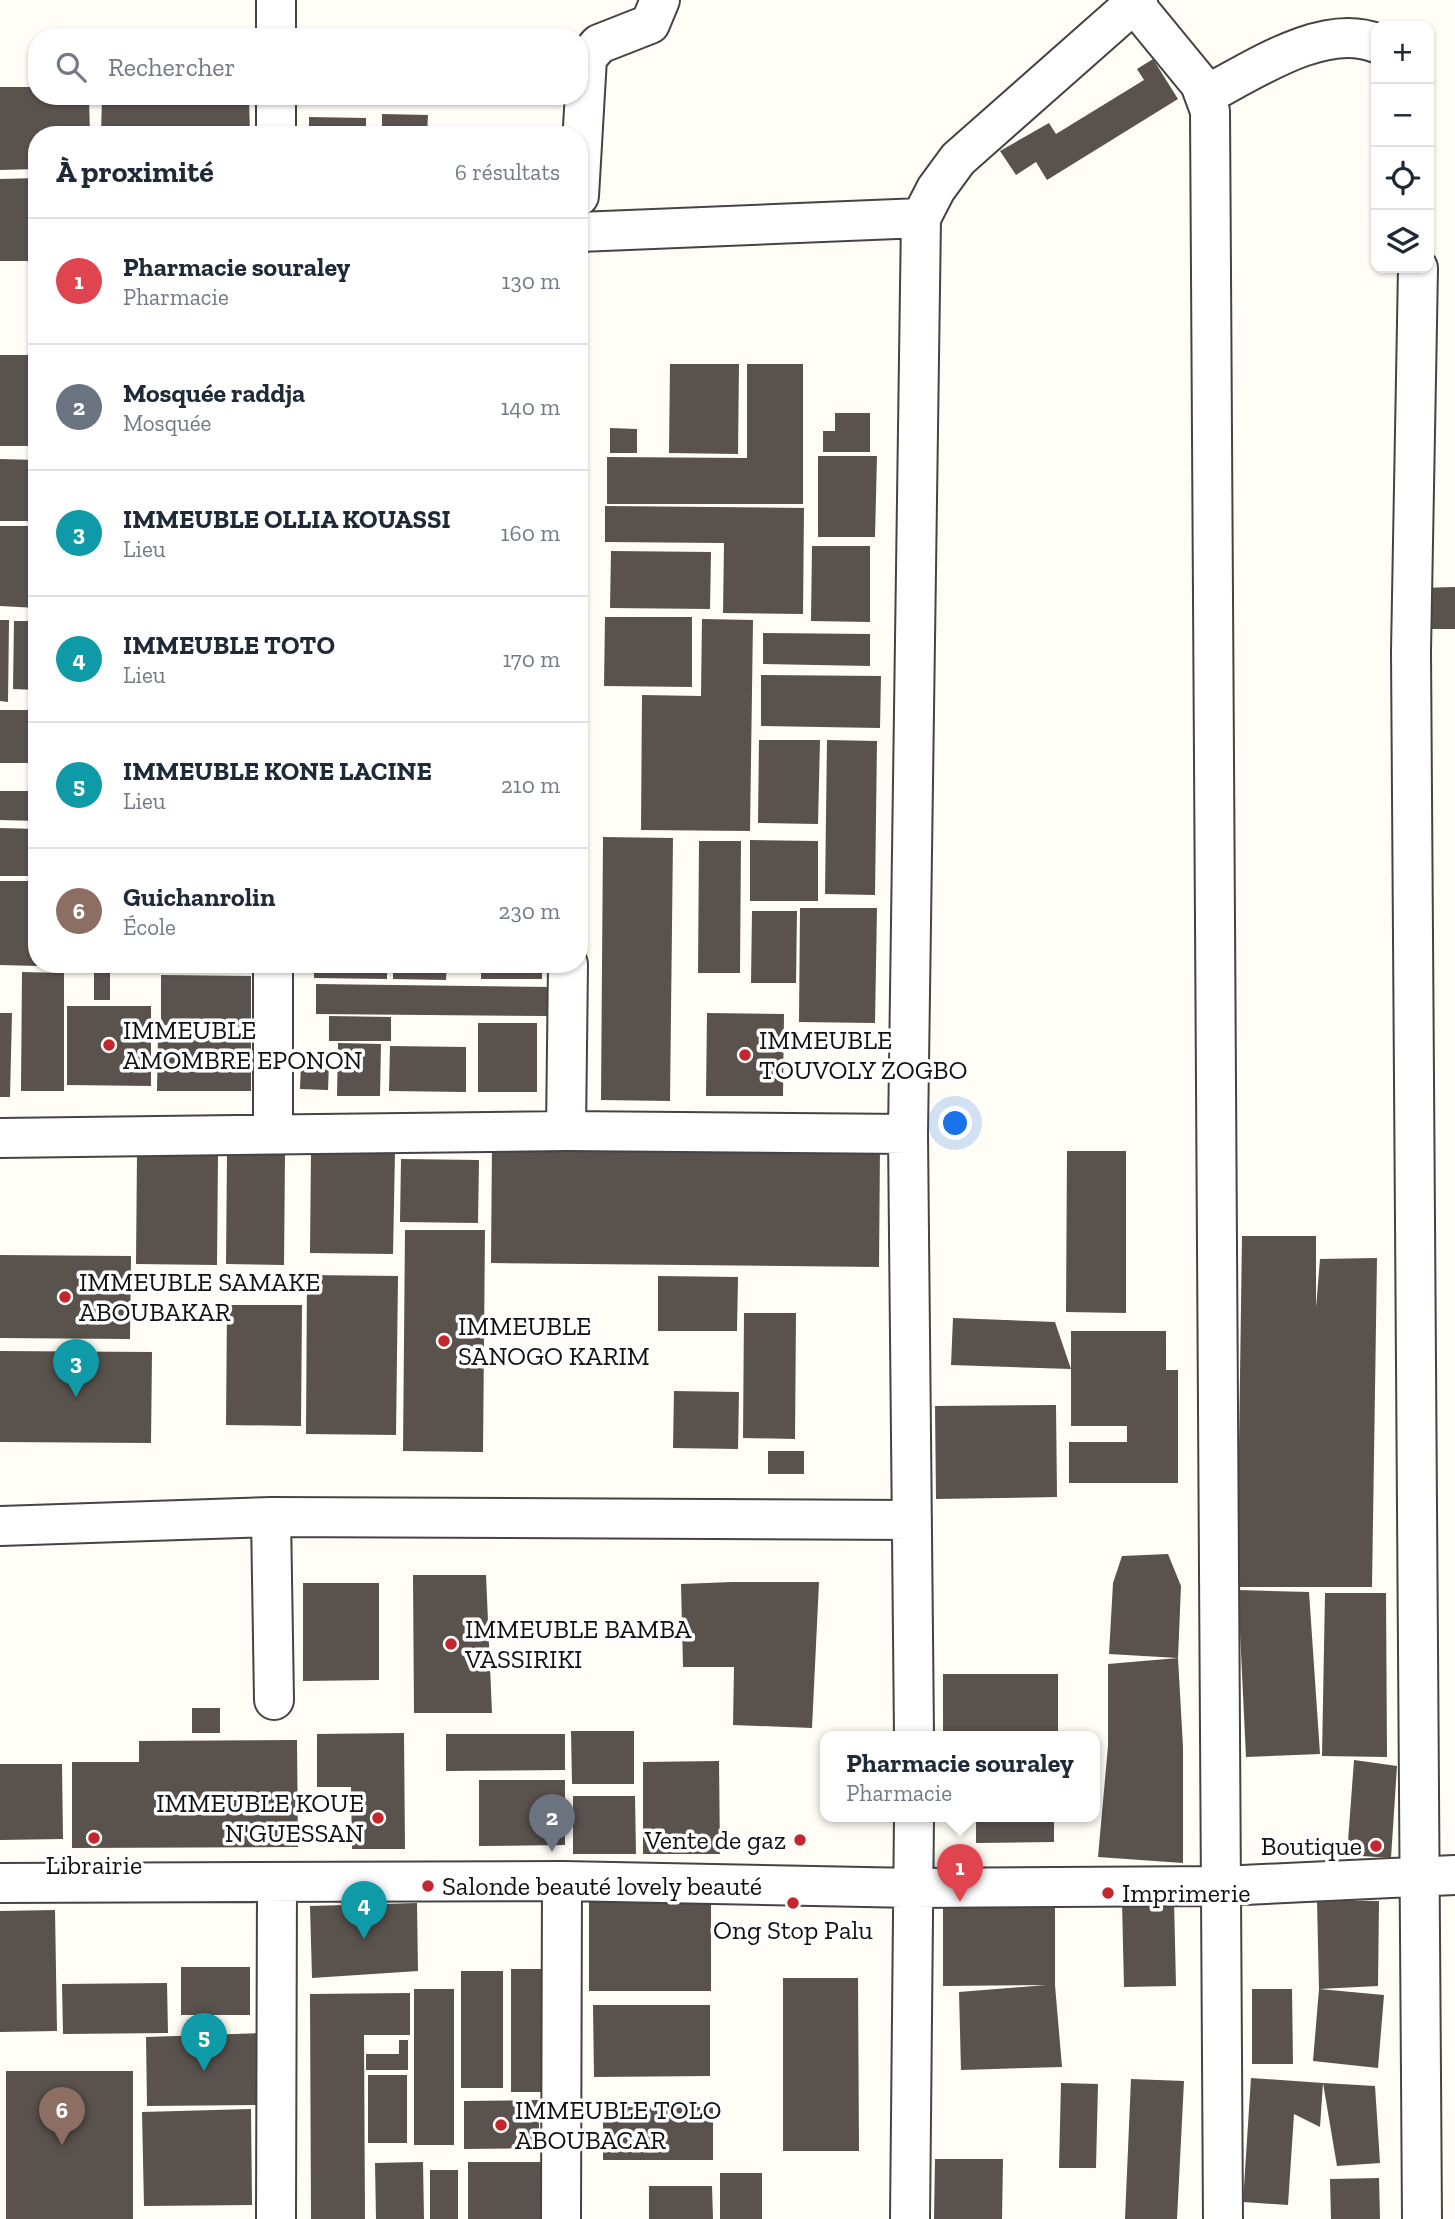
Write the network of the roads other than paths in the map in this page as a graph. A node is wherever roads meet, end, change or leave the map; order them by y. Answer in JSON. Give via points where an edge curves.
{"nodes":[{"id":1,"x":276,"y":0,"type":"edge"},
{"id":2,"x":660,"y":0,"type":"edge"},
{"id":3,"x":1134,"y":1,"type":"edge"},
{"id":4,"x":276,"y":28,"type":"edge"},
{"id":5,"x":1371,"y":41,"type":"edge"},
{"id":6,"x":588,"y":57,"type":"edge"},
{"id":7,"x":1206,"y":95,"type":"junction"},
{"id":8,"x":276,"y":105,"type":"edge"},
{"id":9,"x":584,"y":105,"type":"edge"},
{"id":10,"x":276,"y":126,"type":"edge"},
{"id":11,"x":583,"y":126,"type":"edge"},
{"id":12,"x":921,"y":218,"type":"junction"},
{"id":13,"x":588,"y":232,"type":"edge"},
{"id":14,"x":1418,"y":273,"type":"edge"},
{"id":15,"x":274,"y":973,"type":"edge"},
{"id":16,"x":568,"y":973,"type":"edge"},
{"id":17,"x":566,"y":1131,"type":"junction"},
{"id":18,"x":273,"y":1133,"type":"junction"},
{"id":19,"x":908,"y":1134,"type":"junction"},
{"id":20,"x":0,"y":1138,"type":"edge"},
{"id":21,"x":271,"y":1517,"type":"junction"},
{"id":22,"x":912,"y":1520,"type":"junction"},
{"id":23,"x":0,"y":1526,"type":"edge"},
{"id":24,"x":274,"y":1700,"type":"dead end"},
{"id":25,"x":914,"y":1731,"type":"edge"},
{"id":26,"x":914,"y":1822,"type":"edge"},
{"id":27,"x":1437,"y":1876,"type":"edge"},
{"id":28,"x":562,"y":1881,"type":"junction"},
{"id":29,"x":0,"y":1883,"type":"edge"},
{"id":30,"x":277,"y":1883,"type":"junction"},
{"id":31,"x":1222,"y":1886,"type":"junction"},
{"id":32,"x":915,"y":1888,"type":"junction"},
{"id":33,"x":276,"y":2219,"type":"edge"},
{"id":34,"x":561,"y":2219,"type":"edge"},
{"id":35,"x":910,"y":2219,"type":"edge"},
{"id":36,"x":1223,"y":2219,"type":"edge"},
{"id":37,"x":1422,"y":2219,"type":"edge"}],
"edges":[{"from":1,"to":4,"type":"street"},
{"from":2,"to":6,"type":"street","via":[[650,24],[599,44]]},
{"from":3,"to":7,"type":"street"},
{"from":3,"to":12,"type":"street","via":[[958,159]]},
{"from":5,"to":7,"type":"street","via":[[1339,37],[1319,42]]},
{"from":7,"to":31,"type":"street","via":[[1210,125]]},
{"from":8,"to":10,"type":"street"},
{"from":9,"to":11,"type":"street"},
{"from":12,"to":13,"type":"street"},
{"from":12,"to":19,"type":"street"},
{"from":14,"to":27,"type":"street","via":[[1410,652]]},
{"from":15,"to":18,"type":"street"},
{"from":16,"to":17,"type":"street"},
{"from":17,"to":18,"type":"street"},
{"from":17,"to":19,"type":"street"},
{"from":18,"to":20,"type":"street"},
{"from":19,"to":22,"type":"street"},
{"from":21,"to":22,"type":"street"},
{"from":21,"to":23,"type":"street"},
{"from":21,"to":24,"type":"street"},
{"from":22,"to":25,"type":"street"},
{"from":26,"to":32,"type":"street"},
{"from":27,"to":31,"type":"street"},
{"from":27,"to":37,"type":"street"},
{"from":28,"to":30,"type":"street"},
{"from":28,"to":32,"type":"street"},
{"from":28,"to":34,"type":"street"},
{"from":29,"to":30,"type":"street"},
{"from":30,"to":33,"type":"street"},
{"from":31,"to":32,"type":"street"},
{"from":31,"to":36,"type":"street"},
{"from":32,"to":35,"type":"street"}]}
